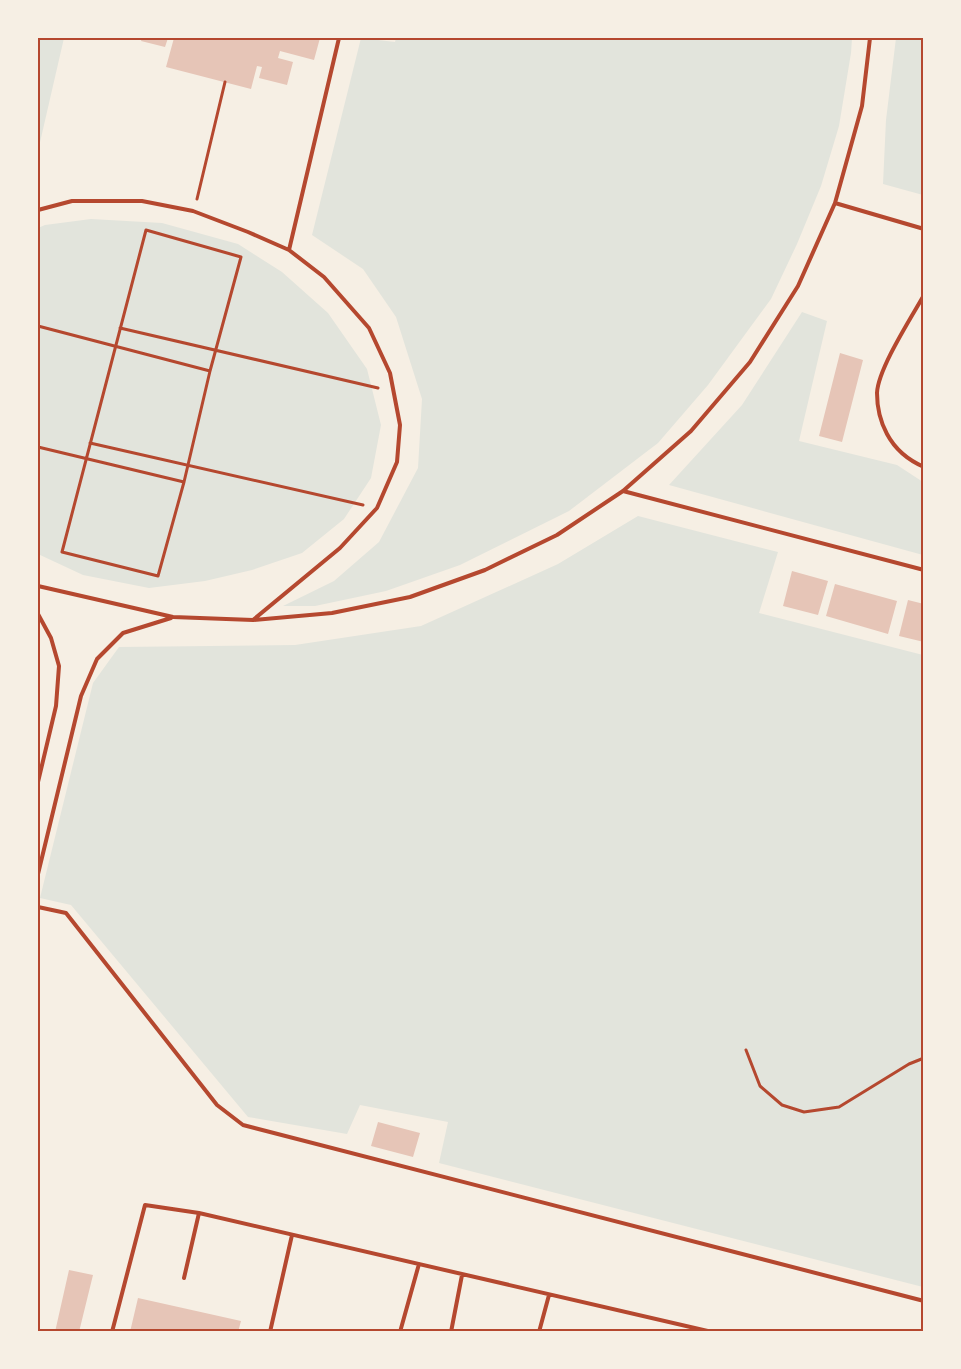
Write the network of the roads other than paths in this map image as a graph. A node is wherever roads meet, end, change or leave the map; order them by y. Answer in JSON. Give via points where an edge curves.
{"nodes":[{"id":1,"x":338,"y":38,"type":"edge"},
{"id":2,"x":870,"y":38,"type":"edge"},
{"id":3,"x":835,"y":203,"type":"junction"},
{"id":4,"x":38,"y":210,"type":"edge"},
{"id":5,"x":924,"y":229,"type":"edge"},
{"id":6,"x":289,"y":250,"type":"junction"},
{"id":7,"x":924,"y":295,"type":"edge"},
{"id":8,"x":924,"y":467,"type":"edge"},
{"id":9,"x":623,"y":491,"type":"junction"},
{"id":10,"x":924,"y":570,"type":"edge"},
{"id":11,"x":38,"y":586,"type":"edge"},
{"id":12,"x":38,"y":614,"type":"edge"},
{"id":13,"x":173,"y":617,"type":"junction"},
{"id":14,"x":253,"y":620,"type":"junction"},
{"id":15,"x":38,"y":782,"type":"edge"},
{"id":16,"x":38,"y":874,"type":"edge"},
{"id":17,"x":38,"y":906,"type":"edge"},
{"id":18,"x":199,"y":1213,"type":"junction"},
{"id":19,"x":292,"y":1235,"type":"junction"},
{"id":20,"x":419,"y":1264,"type":"junction"},
{"id":21,"x":462,"y":1275,"type":"junction"},
{"id":22,"x":184,"y":1278,"type":"dead end"},
{"id":23,"x":549,"y":1295,"type":"junction"},
{"id":24,"x":924,"y":1301,"type":"edge"},
{"id":25,"x":112,"y":1332,"type":"edge"},
{"id":26,"x":270,"y":1332,"type":"edge"},
{"id":27,"x":400,"y":1332,"type":"edge"},
{"id":28,"x":451,"y":1332,"type":"edge"},
{"id":29,"x":540,"y":1332,"type":"edge"},
{"id":30,"x":712,"y":1332,"type":"edge"}],
"edges":[{"from":1,"to":6,"type":"lane"},
{"from":2,"to":3,"type":"lane","via":[[862,106]]},
{"from":3,"to":5,"type":"lane"},
{"from":3,"to":9,"type":"lane","via":[[798,286],[750,362],[691,431]]},
{"from":4,"to":6,"type":"lane","via":[[72,201],[142,201],[194,212]]},
{"from":6,"to":14,"type":"lane","via":[[324,277],[369,328],[390,373],[394,391],[400,426],[397,462],[377,508],[340,548]]},
{"from":7,"to":8,"type":"lane","via":[[884,368],[877,392],[880,421],[893,445]]},
{"from":9,"to":10,"type":"lane"},
{"from":9,"to":14,"type":"lane","via":[[548,539],[485,570],[410,597],[332,613]]},
{"from":11,"to":13,"type":"lane"},
{"from":12,"to":15,"type":"lane","via":[[51,638],[59,666],[56,706]]},
{"from":13,"to":14,"type":"lane"},
{"from":13,"to":16,"type":"lane","via":[[123,633],[97,659],[81,696]]},
{"from":17,"to":24,"type":"lane","via":[[66,913],[216,1105],[243,1125]]},
{"from":18,"to":19,"type":"lane"},
{"from":18,"to":22,"type":"lane"},
{"from":18,"to":25,"type":"lane","via":[[145,1205]]},
{"from":19,"to":20,"type":"lane"},
{"from":19,"to":26,"type":"lane"},
{"from":20,"to":21,"type":"lane"},
{"from":20,"to":27,"type":"lane"},
{"from":21,"to":23,"type":"lane"},
{"from":21,"to":28,"type":"lane"},
{"from":23,"to":29,"type":"lane"},
{"from":23,"to":30,"type":"lane"}]}
